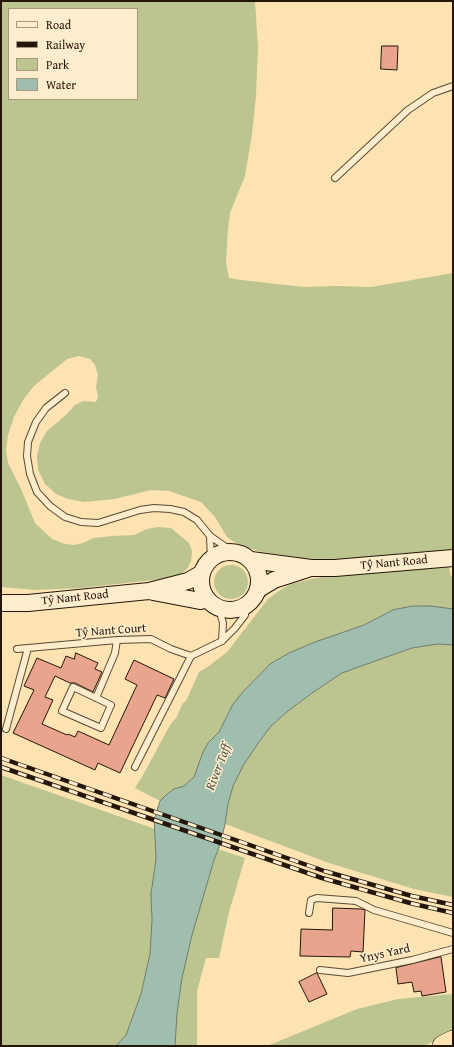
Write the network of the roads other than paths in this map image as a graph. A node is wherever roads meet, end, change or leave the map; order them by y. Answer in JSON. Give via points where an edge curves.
{"nodes":[{"id":1,"x":453,"y":86,"type":"edge"},
{"id":2,"x":335,"y":178,"type":"dead end"},
{"id":3,"x":65,"y":393,"type":"dead end"},
{"id":4,"x":210,"y":536,"type":"junction"},
{"id":5,"x":233,"y":552,"type":"junction"},
{"id":6,"x":453,"y":558,"type":"edge"},
{"id":7,"x":211,"y":560,"type":"junction"},
{"id":8,"x":251,"y":560,"type":"junction"},
{"id":9,"x":311,"y":568,"type":"junction"},
{"id":10,"x":202,"y":573,"type":"junction"},
{"id":11,"x":259,"y":589,"type":"junction"},
{"id":12,"x":149,"y":591,"type":"junction"},
{"id":13,"x":1,"y":603,"type":"edge"},
{"id":14,"x":213,"y":604,"type":"junction"},
{"id":15,"x":247,"y":605,"type":"junction"},
{"id":16,"x":116,"y":640,"type":"junction"},
{"id":17,"x":222,"y":641,"type":"junction"},
{"id":18,"x":28,"y":648,"type":"junction"},
{"id":19,"x":17,"y":649,"type":"dead end"},
{"id":20,"x":192,"y":656,"type":"junction"},
{"id":21,"x":96,"y":698,"type":"junction"},
{"id":22,"x":6,"y":729,"type":"dead end"},
{"id":23,"x":135,"y":767,"type":"dead end"},
{"id":24,"x":310,"y":913,"type":"dead end"},
{"id":25,"x":453,"y":933,"type":"edge"},
{"id":26,"x":453,"y":949,"type":"edge"},
{"id":27,"x":320,"y":970,"type":"dead end"},
{"id":28,"x":453,"y":1041,"type":"edge"},
{"id":29,"x":443,"y":1046,"type":"edge"}],
"edges":[{"from":1,"to":2,"type":"lane","via":[[433,93],[408,110]]},
{"from":3,"to":4,"type":"lane","via":[[46,408],[36,422],[28,442],[30,474],[37,492],[50,506],[65,517],[81,522],[98,523],[147,509],[170,509],[184,512],[197,520]]},
{"from":4,"to":5,"type":"lane"},
{"from":4,"to":7,"type":"lane"},
{"from":5,"to":7,"type":"main road","via":[[223,553]]},
{"from":5,"to":8,"type":"main road","name":"Tŷ Nant Road"},
{"from":6,"to":9,"type":"main road","name":"Tŷ Nant Road"},
{"from":7,"to":10,"type":"main road","name":"Tŷ Nant Road"},
{"from":8,"to":9,"type":"main road","name":"Tŷ Nant Road"},
{"from":8,"to":11,"type":"main road","via":[[260,578]]},
{"from":9,"to":11,"type":"main road","name":"Tŷ Nant Road","via":[[274,580]]},
{"from":10,"to":12,"type":"main road","name":"Tŷ Nant Road","via":[[188,581]]},
{"from":10,"to":14,"type":"main road","via":[[204,595]]},
{"from":11,"to":15,"type":"main road","name":"Tŷ Nant Road"},
{"from":12,"to":13,"type":"main road","name":"Tŷ Nant Road","via":[[28,603]]},
{"from":12,"to":14,"type":"main road","name":"Tŷ Nant Road"},
{"from":14,"to":15,"type":"main road","name":"Tŷ Nant Road","via":[[229,611]]},
{"from":14,"to":17,"type":"lane","via":[[223,623]]},
{"from":15,"to":17,"type":"lane","via":[[245,615]]},
{"from":16,"to":18,"type":"lane","name":"Tŷ Nant Court"},
{"from":16,"to":20,"type":"lane","name":"Tŷ Nant Court","via":[[151,639]]},
{"from":16,"to":21,"type":"lane","via":[[115,653]]},
{"from":17,"to":20,"type":"lane"},
{"from":18,"to":19,"type":"lane","name":"Tŷ Nant Court"},
{"from":18,"to":22,"type":"lane"},
{"from":20,"to":23,"type":"lane"},
{"from":21,"to":21,"type":"lane","via":[[111,705],[101,728],[62,711],[73,687]]},
{"from":24,"to":25,"type":"lane","via":[[311,900],[317,898],[356,901],[374,910]]},
{"from":26,"to":27,"type":"lane","name":"Ynys Yard","via":[[348,973]]},
{"from":28,"to":29,"type":"highway"}]}
